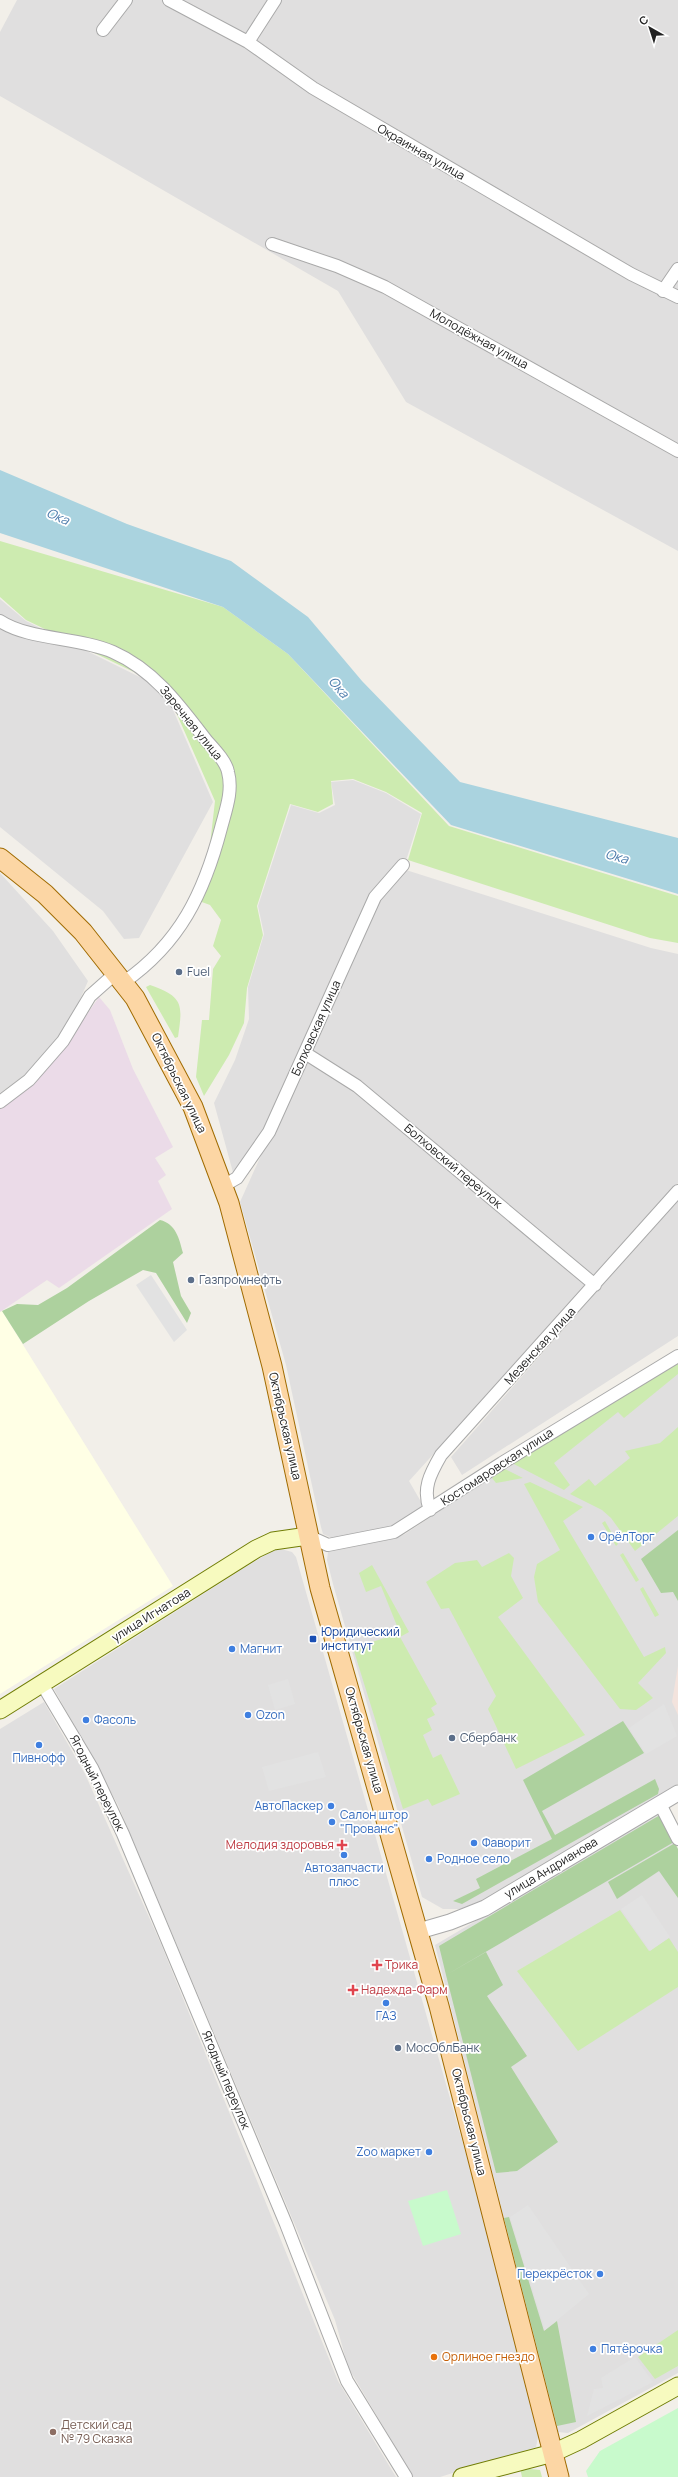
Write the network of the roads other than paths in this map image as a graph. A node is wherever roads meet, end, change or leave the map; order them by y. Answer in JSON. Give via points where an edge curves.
{"nodes":[{"id":1,"x":126,"y":0,"type":"edge"},
{"id":2,"x":169,"y":0,"type":"edge"},
{"id":3,"x":275,"y":0,"type":"edge"},
{"id":4,"x":103,"y":30,"type":"dead end"},
{"id":5,"x":248,"y":42,"type":"junction"},
{"id":6,"x":272,"y":244,"type":"dead end"},
{"id":7,"x":678,"y":269,"type":"edge"},
{"id":8,"x":663,"y":291,"type":"junction"},
{"id":9,"x":678,"y":297,"type":"edge"},
{"id":10,"x":678,"y":451,"type":"edge"},
{"id":11,"x":0,"y":621,"type":"edge"},
{"id":12,"x":0,"y":858,"type":"edge"},
{"id":13,"x":403,"y":865,"type":"dead end"},
{"id":14,"x":120,"y":977,"type":"junction"},
{"id":15,"x":305,"y":1053,"type":"junction"},
{"id":16,"x":0,"y":1102,"type":"edge"},
{"id":17,"x":223,"y":1186,"type":"junction"},
{"id":18,"x":678,"y":1191,"type":"edge"},
{"id":19,"x":595,"y":1285,"type":"junction"},
{"id":20,"x":678,"y":1356,"type":"edge"},
{"id":21,"x":430,"y":1510,"type":"junction"},
{"id":22,"x":308,"y":1536,"type":"junction"},
{"id":23,"x":42,"y":1684,"type":"junction"},
{"id":24,"x":0,"y":1710,"type":"edge"},
{"id":25,"x":678,"y":1794,"type":"edge"},
{"id":26,"x":660,"y":1804,"type":"junction"},
{"id":27,"x":678,"y":1839,"type":"edge"},
{"id":28,"x":419,"y":1931,"type":"junction"},
{"id":29,"x":678,"y":2386,"type":"edge"},
{"id":30,"x":553,"y":2453,"type":"junction"},
{"id":31,"x":406,"y":2477,"type":"edge"},
{"id":32,"x":462,"y":2477,"type":"edge"},
{"id":33,"x":559,"y":2477,"type":"edge"}],
"edges":[{"from":1,"to":4,"type":"street"},
{"from":2,"to":5,"type":"street","name":"Окраинная улица"},
{"from":3,"to":5,"type":"street"},
{"from":5,"to":8,"type":"street","name":"Окраинная улица","via":[[313,88]]},
{"from":6,"to":10,"type":"street","name":"Молодёжная улица","via":[[337,266],[385,287]]},
{"from":7,"to":8,"type":"street"},
{"from":8,"to":9,"type":"street","name":"Окраинная улица"},
{"from":11,"to":14,"type":"street","name":"Заречная улица","via":[[23,631],[75,640],[113,652],[153,677],[174,698],[228,770],[230,789],[225,814],[211,866],[194,904],[170,941],[145,966]]},
{"from":12,"to":14,"type":"main road","name":"Октябрьская улица","via":[[64,911]]},
{"from":13,"to":15,"type":"street","name":"Болховская улица","via":[[375,897]]},
{"from":14,"to":16,"type":"street","name":"Заречная улица","via":[[90,996],[63,1041],[28,1080]]},
{"from":14,"to":17,"type":"main road","name":"Октябрьская улица","via":[[144,1013],[193,1107]]},
{"from":15,"to":17,"type":"street","name":"Болховская улица","via":[[269,1132],[237,1178]]},
{"from":15,"to":19,"type":"street","name":"Болховский переулок","via":[[357,1086]]},
{"from":17,"to":22,"type":"main road","name":"Октябрьская улица","via":[[272,1366]]},
{"from":18,"to":19,"type":"street","name":"Мезенская улица"},
{"from":19,"to":21,"type":"street","name":"Мезенская улица","via":[[441,1455],[426,1484],[426,1499]]},
{"from":20,"to":21,"type":"street","name":"Костомаровская улица"},
{"from":21,"to":22,"type":"street","name":"Костомаровская улица","via":[[394,1532],[352,1541],[328,1545]]},
{"from":22,"to":23,"type":"main road","name":"улица Игнатова","via":[[273,1542],[256,1549]]},
{"from":22,"to":28,"type":"main road","name":"Октябрьская улица","via":[[320,1588]]},
{"from":23,"to":24,"type":"main road","name":"улица Игнатова"},
{"from":23,"to":31,"type":"street","name":"Ягодный переулок","via":[[92,1768],[122,1834],[286,2224],[344,2375]]},
{"from":25,"to":26,"type":"street","name":"улица Андрианова"},
{"from":26,"to":27,"type":"street"},
{"from":26,"to":28,"type":"street","name":"улица Андрианова","via":[[485,1908]]},
{"from":28,"to":30,"type":"main road","name":"Октябрьская улица"},
{"from":29,"to":30,"type":"main road"},
{"from":30,"to":32,"type":"main road"},
{"from":30,"to":33,"type":"main road","name":"Октябрьская улица"}]}
